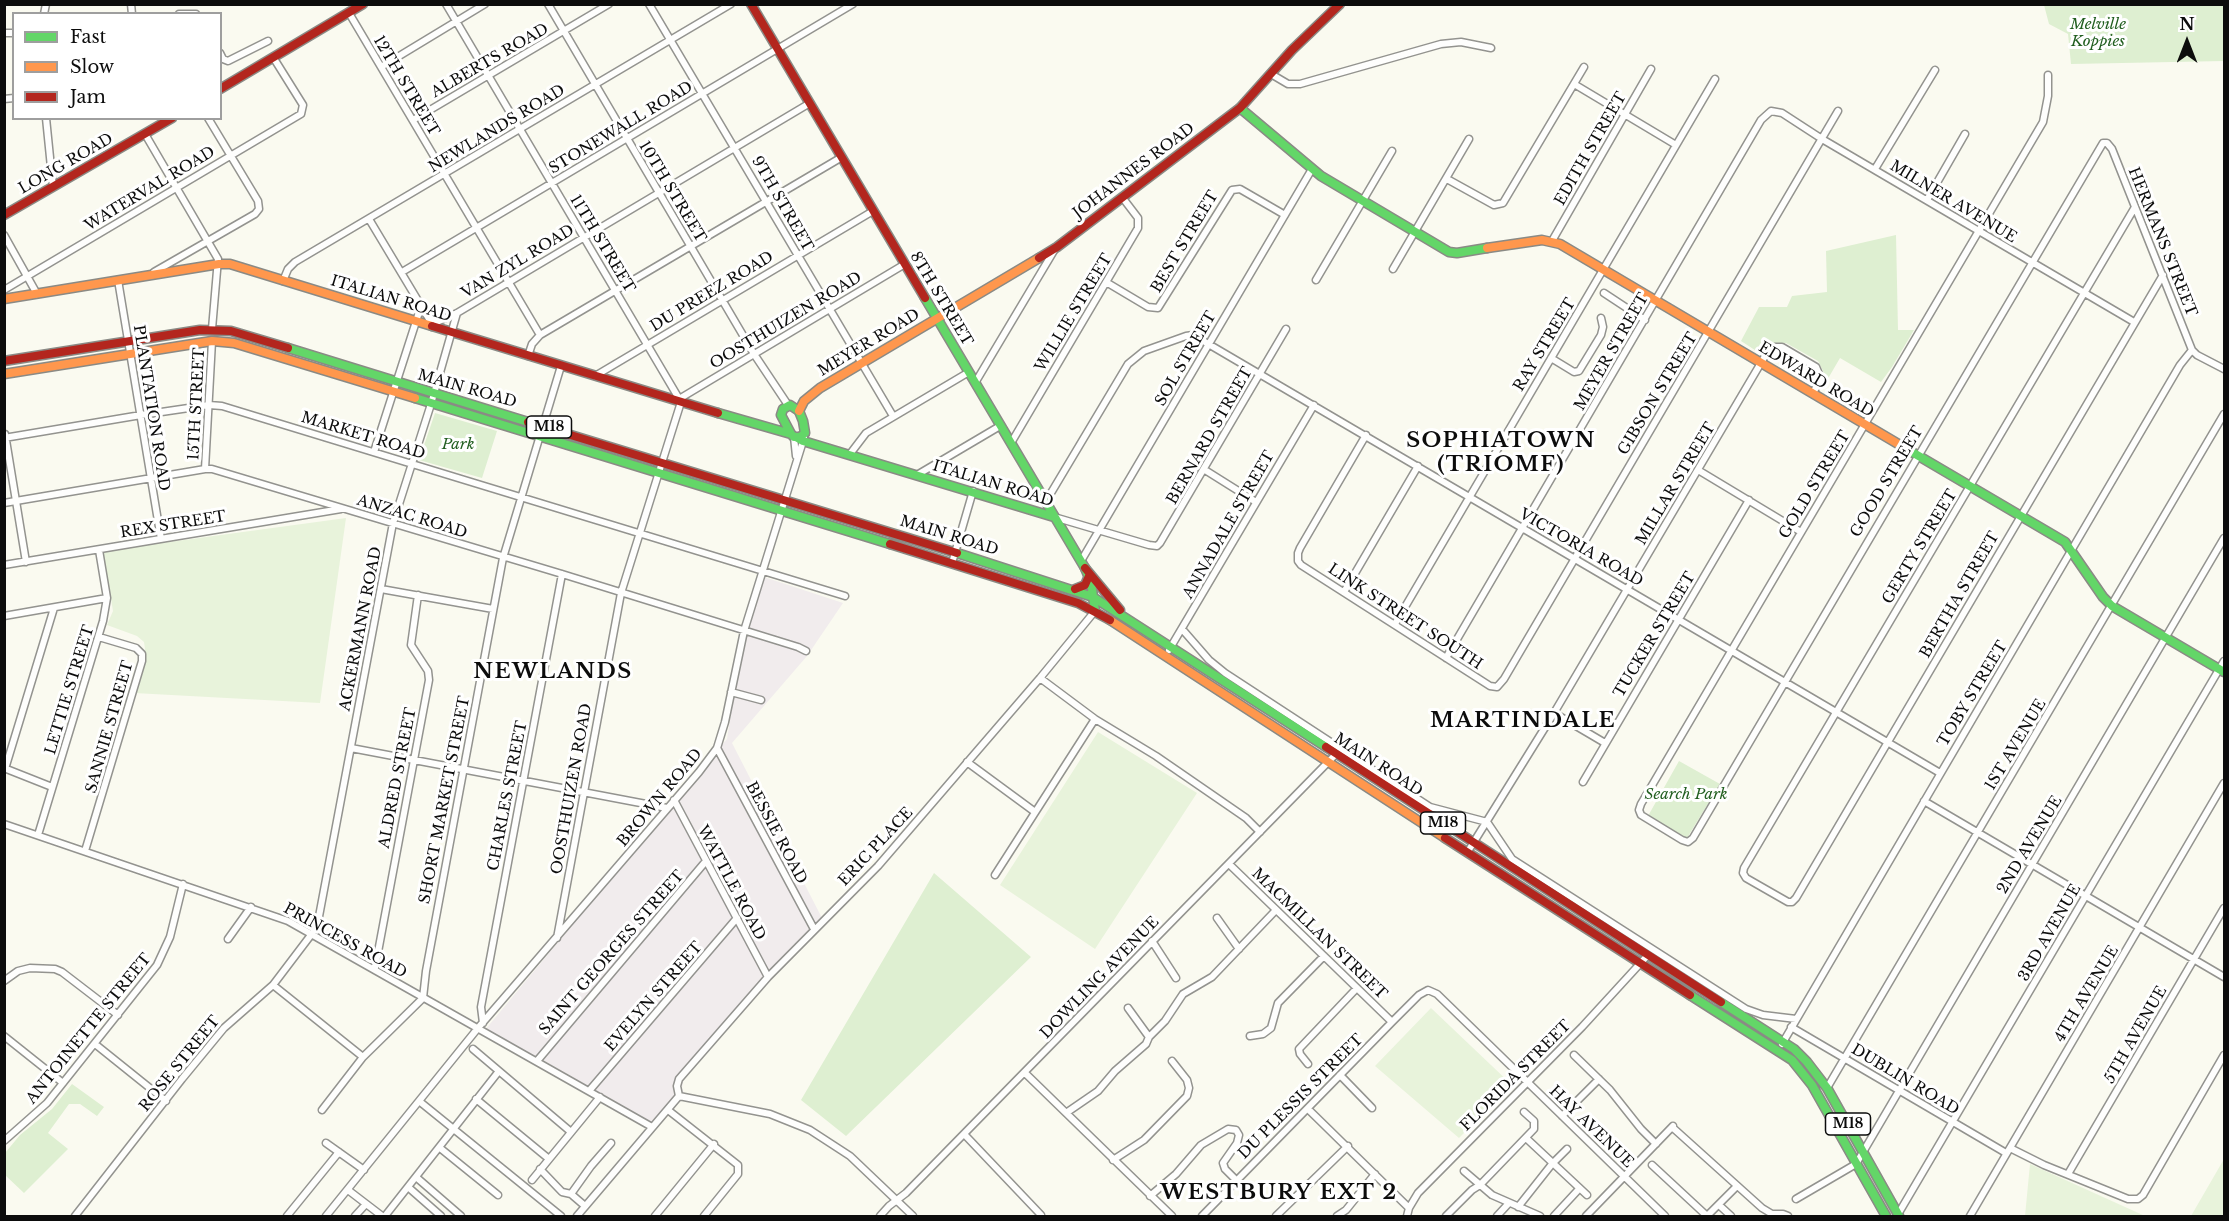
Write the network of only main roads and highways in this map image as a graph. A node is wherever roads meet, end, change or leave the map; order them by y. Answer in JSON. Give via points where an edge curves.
{"nodes":[{"id":1,"x":363,"y":4,"type":"edge"},
{"id":2,"x":751,"y":4,"type":"edge"},
{"id":3,"x":1340,"y":4,"type":"edge"},
{"id":4,"x":222,"y":88,"type":"edge"},
{"id":5,"x":1240,"y":108,"type":"junction"},
{"id":6,"x":169,"y":120,"type":"edge"},
{"id":7,"x":4,"y":215,"type":"edge"},
{"id":8,"x":1057,"y":247,"type":"joint"},
{"id":9,"x":4,"y":299,"type":"edge"},
{"id":10,"x":937,"y":319,"type":"junction"},
{"id":11,"x":4,"y":361,"type":"edge"},
{"id":12,"x":4,"y":374,"type":"edge"},
{"id":13,"x":820,"y":388,"type":"junction"},
{"id":14,"x":786,"y":409,"type":"junction"},
{"id":15,"x":799,"y":411,"type":"junction"},
{"id":16,"x":763,"y":428,"type":"junction"},
{"id":17,"x":799,"y":435,"type":"junction"},
{"id":18,"x":830,"y":448,"type":"junction"},
{"id":19,"x":1054,"y":517,"type":"junction"},
{"id":20,"x":1085,"y":569,"type":"junction"},
{"id":21,"x":1075,"y":589,"type":"junction"},
{"id":22,"x":1093,"y":597,"type":"junction"},
{"id":23,"x":1095,"y":611,"type":"junction"},
{"id":24,"x":1126,"y":618,"type":"junction"},
{"id":25,"x":2223,"y":668,"type":"edge"},
{"id":26,"x":1886,"y":1216,"type":"edge"},
{"id":27,"x":1898,"y":1216,"type":"edge"}],
"edges":[{"from":1,"to":4,"type":"main road"},
{"from":2,"to":10,"type":"main road","name":"8TH STREET"},
{"from":3,"to":5,"type":"main road","name":"JOHANNES ROAD"},
{"from":5,"to":8,"type":"main road","name":"JOHANNES ROAD"},
{"from":5,"to":25,"type":"main road","name":"EDWARD ROAD","via":[[1312,169],[1453,253],[1552,241],[1603,270],[2065,542],[2112,606]]},
{"from":6,"to":7,"type":"main road","name":"LONG ROAD"},
{"from":8,"to":10,"type":"main road","name":"MEYER ROAD"},
{"from":9,"to":16,"type":"main road","name":"ITALIAN ROAD","via":[[230,264]]},
{"from":10,"to":13,"type":"main road","name":"MEYER ROAD"},
{"from":10,"to":19,"type":"main road","name":"8TH STREET"},
{"from":11,"to":21,"type":"main road","name":"MAIN ROAD","number":"M18","via":[[212,329],[239,333]]},
{"from":12,"to":23,"type":"main road","name":"MAIN ROAD","number":"M18","via":[[212,341],[242,345],[1057,595]]},
{"from":13,"to":14,"type":"main road","name":"MEYER ROAD"},
{"from":13,"to":15,"type":"main road","name":"MEYER ROAD","via":[[804,401]]},
{"from":14,"to":15,"type":"main road"},
{"from":14,"to":16,"type":"main road","via":[[776,426]]},
{"from":14,"to":17,"type":"main road"},
{"from":15,"to":17,"type":"main road"},
{"from":16,"to":17,"type":"main road","name":"ITALIAN ROAD"},
{"from":17,"to":18,"type":"main road","name":"ITALIAN ROAD"},
{"from":17,"to":18,"type":"main road","name":"ITALIAN ROAD"},
{"from":18,"to":19,"type":"main road","name":"ITALIAN ROAD"},
{"from":19,"to":20,"type":"main road","name":"8TH STREET"},
{"from":20,"to":21,"type":"main road","via":[[1085,585]]},
{"from":20,"to":22,"type":"main road","name":"8TH STREET"},
{"from":20,"to":24,"type":"main road"},
{"from":21,"to":22,"type":"main road","name":"MAIN ROAD","number":"M18"},
{"from":22,"to":23,"type":"main road","name":"8TH STREET"},
{"from":22,"to":24,"type":"main road","name":"MAIN ROAD","number":"M18"},
{"from":23,"to":26,"type":"main road","name":"MAIN ROAD","number":"M18","via":[[1792,1060],[1806,1075]]},
{"from":24,"to":27,"type":"main road","name":"MAIN ROAD","number":"M18","via":[[1783,1041],[1807,1062],[1827,1088]]}]}
